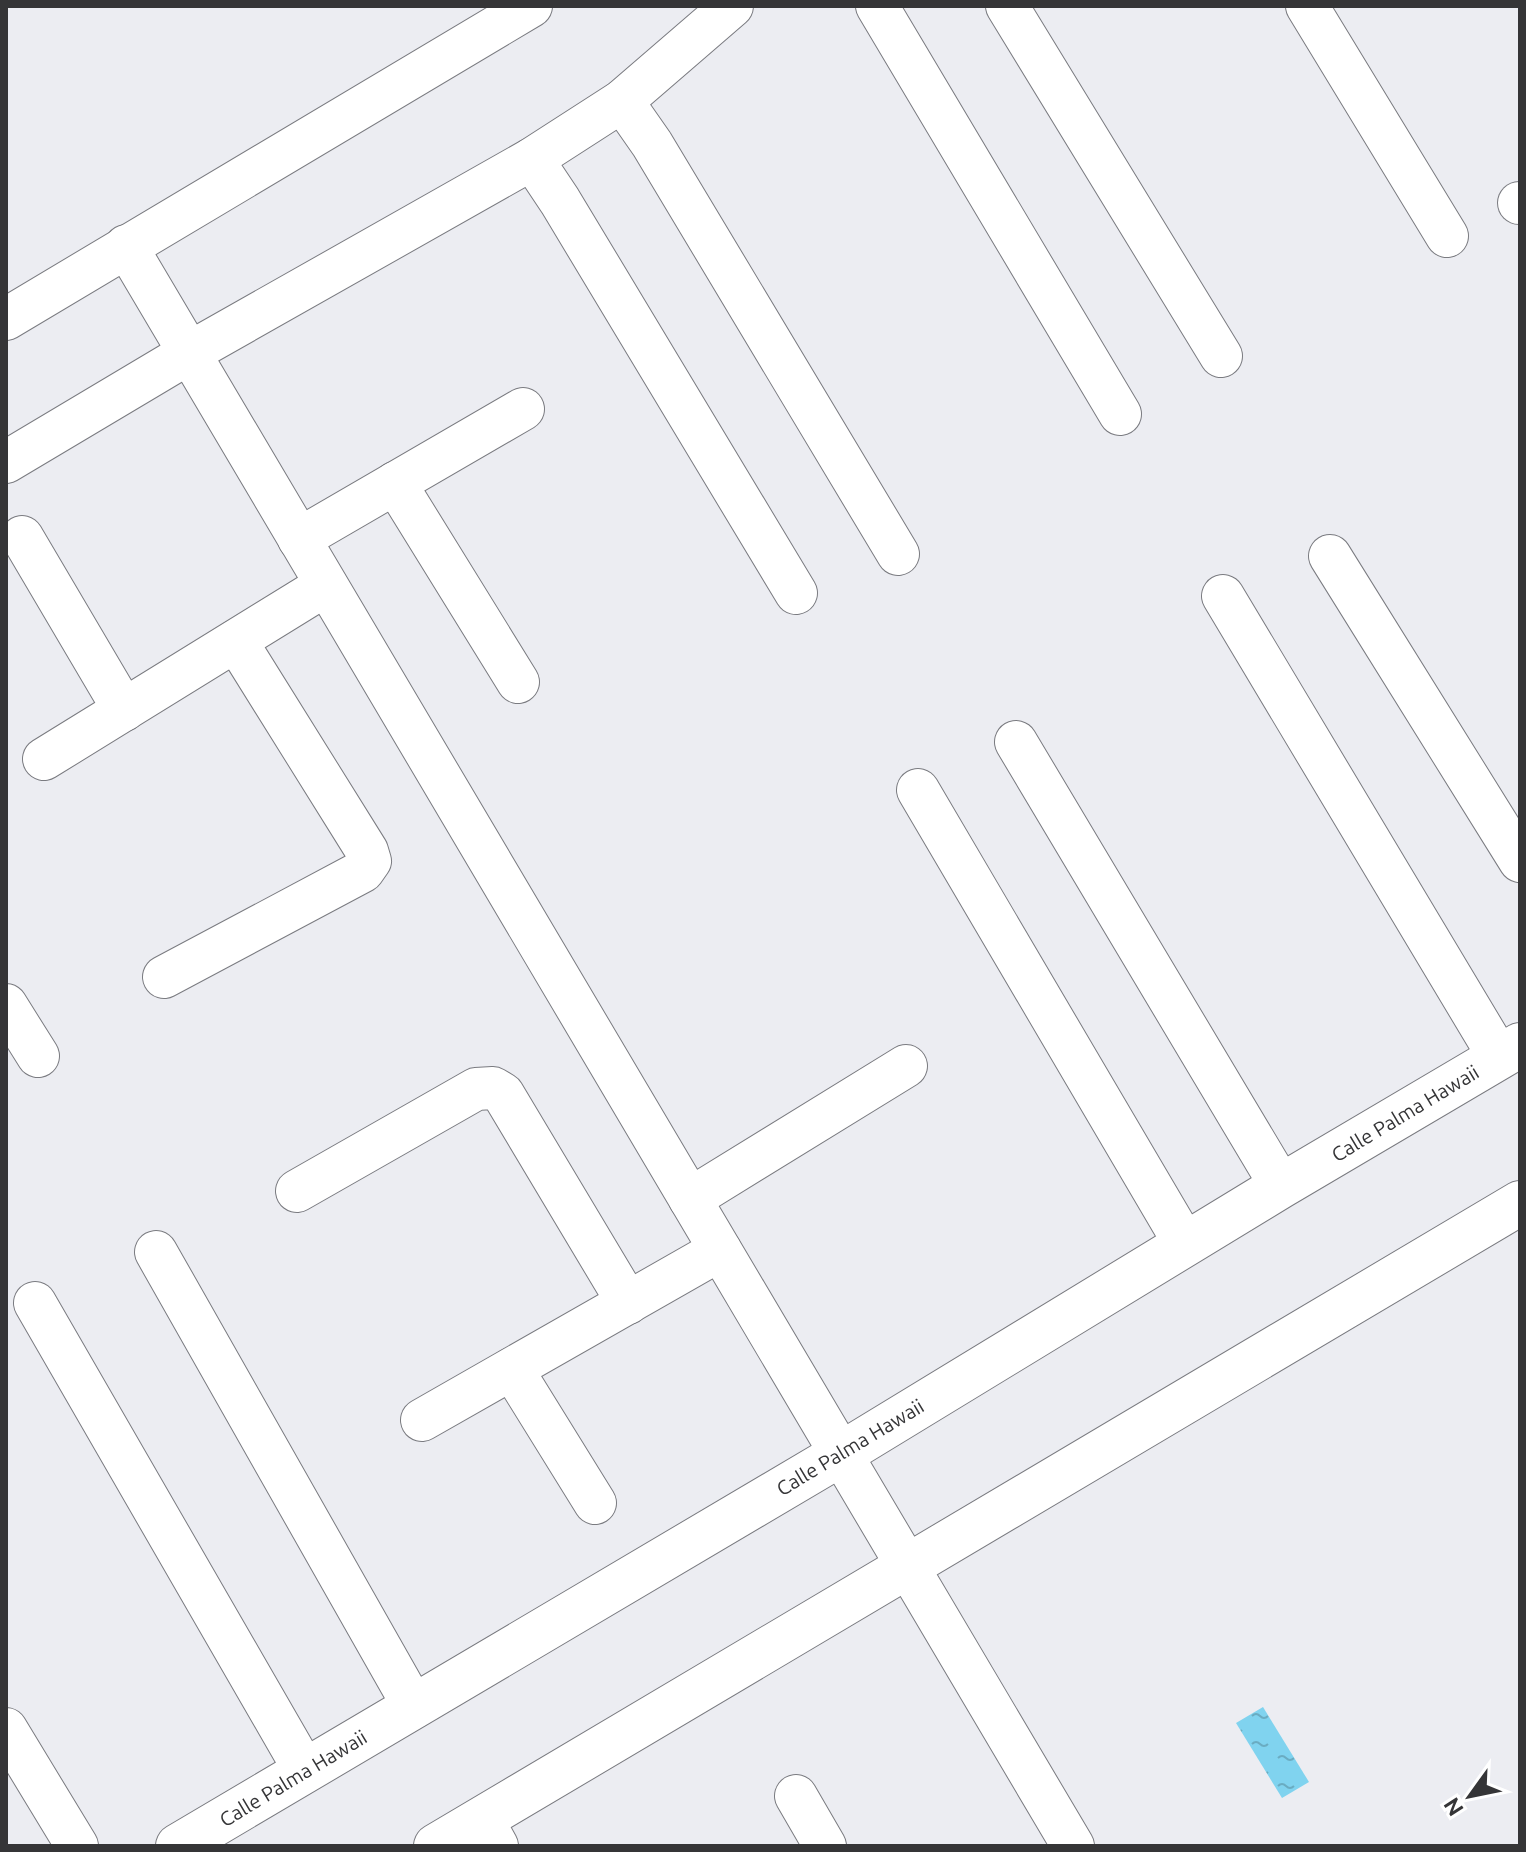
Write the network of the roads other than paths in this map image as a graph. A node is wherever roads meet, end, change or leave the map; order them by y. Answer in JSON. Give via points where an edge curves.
{"nodes":[{"id":1,"x":531,"y":6,"type":"edge"},
{"id":2,"x":732,"y":6,"type":"edge"},
{"id":3,"x":877,"y":6,"type":"edge"},
{"id":4,"x":1007,"y":6,"type":"edge"},
{"id":5,"x":1307,"y":6,"type":"edge"},
{"id":6,"x":622,"y":101,"type":"junction"},
{"id":7,"x":532,"y":159,"type":"junction"},
{"id":8,"x":1447,"y":236,"type":"dead end"},
{"id":9,"x":126,"y":246,"type":"junction"},
{"id":10,"x":6,"y":319,"type":"edge"},
{"id":11,"x":189,"y":353,"type":"junction"},
{"id":12,"x":1221,"y":356,"type":"dead end"},
{"id":13,"x":523,"y":409,"type":"dead end"},
{"id":14,"x":1120,"y":414,"type":"dead end"},
{"id":15,"x":6,"y":462,"type":"edge"},
{"id":16,"x":395,"y":483,"type":"junction"},
{"id":17,"x":22,"y":537,"type":"dead end"},
{"id":18,"x":299,"y":539,"type":"junction"},
{"id":19,"x":898,"y":554,"type":"dead end"},
{"id":20,"x":1330,"y":556,"type":"dead end"},
{"id":21,"x":326,"y":585,"type":"junction"},
{"id":22,"x":796,"y":593,"type":"dead end"},
{"id":23,"x":1223,"y":596,"type":"dead end"},
{"id":24,"x":236,"y":641,"type":"junction"},
{"id":25,"x":518,"y":682,"type":"dead end"},
{"id":26,"x":124,"y":710,"type":"junction"},
{"id":27,"x":1016,"y":742,"type":"dead end"},
{"id":28,"x":44,"y":759,"type":"dead end"},
{"id":29,"x":918,"y":790,"type":"dead end"},
{"id":30,"x":1520,"y":861,"type":"edge"},
{"id":31,"x":164,"y":977,"type":"dead end"},
{"id":32,"x":6,"y":1005,"type":"edge"},
{"id":33,"x":1510,"y":1051,"type":"edge"},
{"id":34,"x":38,"y":1056,"type":"dead end"},
{"id":35,"x":906,"y":1066,"type":"dead end"},
{"id":36,"x":1281,"y":1186,"type":"junction"},
{"id":37,"x":297,"y":1191,"type":"dead end"},
{"id":38,"x":690,"y":1199,"type":"junction"},
{"id":39,"x":1520,"y":1203,"type":"edge"},
{"id":40,"x":1185,"y":1244,"type":"junction"},
{"id":41,"x":720,"y":1250,"type":"junction"},
{"id":42,"x":156,"y":1252,"type":"dead end"},
{"id":43,"x":35,"y":1303,"type":"dead end"},
{"id":44,"x":628,"y":1303,"type":"junction"},
{"id":45,"x":512,"y":1369,"type":"junction"},
{"id":46,"x":422,"y":1420,"type":"dead end"},
{"id":47,"x":841,"y":1454,"type":"junction"},
{"id":48,"x":595,"y":1503,"type":"dead end"},
{"id":49,"x":907,"y":1566,"type":"junction"},
{"id":50,"x":414,"y":1707,"type":"junction"},
{"id":51,"x":6,"y":1729,"type":"edge"},
{"id":52,"x":305,"y":1771,"type":"junction"},
{"id":53,"x":796,"y":1796,"type":"dead end"},
{"id":54,"x":490,"y":1832,"type":"edge"},
{"id":55,"x":77,"y":1846,"type":"edge"},
{"id":56,"x":178,"y":1846,"type":"edge"},
{"id":57,"x":436,"y":1846,"type":"edge"},
{"id":58,"x":825,"y":1846,"type":"edge"},
{"id":59,"x":1073,"y":1846,"type":"edge"}],
"edges":[{"from":1,"to":9,"type":"street"},
{"from":2,"to":6,"type":"street"},
{"from":3,"to":14,"type":"street"},
{"from":4,"to":12,"type":"street"},
{"from":5,"to":8,"type":"street"},
{"from":6,"to":7,"type":"street"},
{"from":6,"to":19,"type":"street"},
{"from":7,"to":11,"type":"street"},
{"from":7,"to":22,"type":"street"},
{"from":9,"to":10,"type":"street"},
{"from":9,"to":11,"type":"street"},
{"from":11,"to":15,"type":"street"},
{"from":11,"to":18,"type":"street"},
{"from":13,"to":16,"type":"street"},
{"from":16,"to":18,"type":"street"},
{"from":16,"to":25,"type":"street"},
{"from":17,"to":26,"type":"street"},
{"from":18,"to":21,"type":"street"},
{"from":20,"to":30,"type":"street"},
{"from":21,"to":24,"type":"street"},
{"from":21,"to":38,"type":"street"},
{"from":23,"to":33,"type":"street"},
{"from":24,"to":26,"type":"street"},
{"from":24,"to":31,"type":"street","via":[[370,861],[363,871]]},
{"from":26,"to":28,"type":"street"},
{"from":27,"to":36,"type":"street"},
{"from":29,"to":40,"type":"street"},
{"from":32,"to":34,"type":"street"},
{"from":33,"to":36,"type":"street","name":"Calle Palma Hawaii"},
{"from":35,"to":38,"type":"street"},
{"from":36,"to":40,"type":"street","name":"Calle Palma Hawaii"},
{"from":37,"to":44,"type":"street","via":[[476,1089],[493,1088],[503,1094]]},
{"from":38,"to":41,"type":"street"},
{"from":39,"to":49,"type":"street"},
{"from":40,"to":47,"type":"street","name":"Calle Palma Hawaii"},
{"from":41,"to":44,"type":"street"},
{"from":41,"to":47,"type":"street"},
{"from":42,"to":50,"type":"street"},
{"from":43,"to":52,"type":"street"},
{"from":44,"to":45,"type":"street"},
{"from":45,"to":46,"type":"street"},
{"from":45,"to":48,"type":"street"},
{"from":47,"to":49,"type":"street"},
{"from":47,"to":50,"type":"street","name":"Calle Palma Hawaii"},
{"from":49,"to":54,"type":"street"},
{"from":49,"to":59,"type":"street"},
{"from":50,"to":52,"type":"street","name":"Calle Palma Hawaii"},
{"from":51,"to":55,"type":"street"},
{"from":52,"to":56,"type":"street","name":"Calle Palma Hawaii"},
{"from":53,"to":58,"type":"street"},
{"from":54,"to":57,"type":"street"}]}
